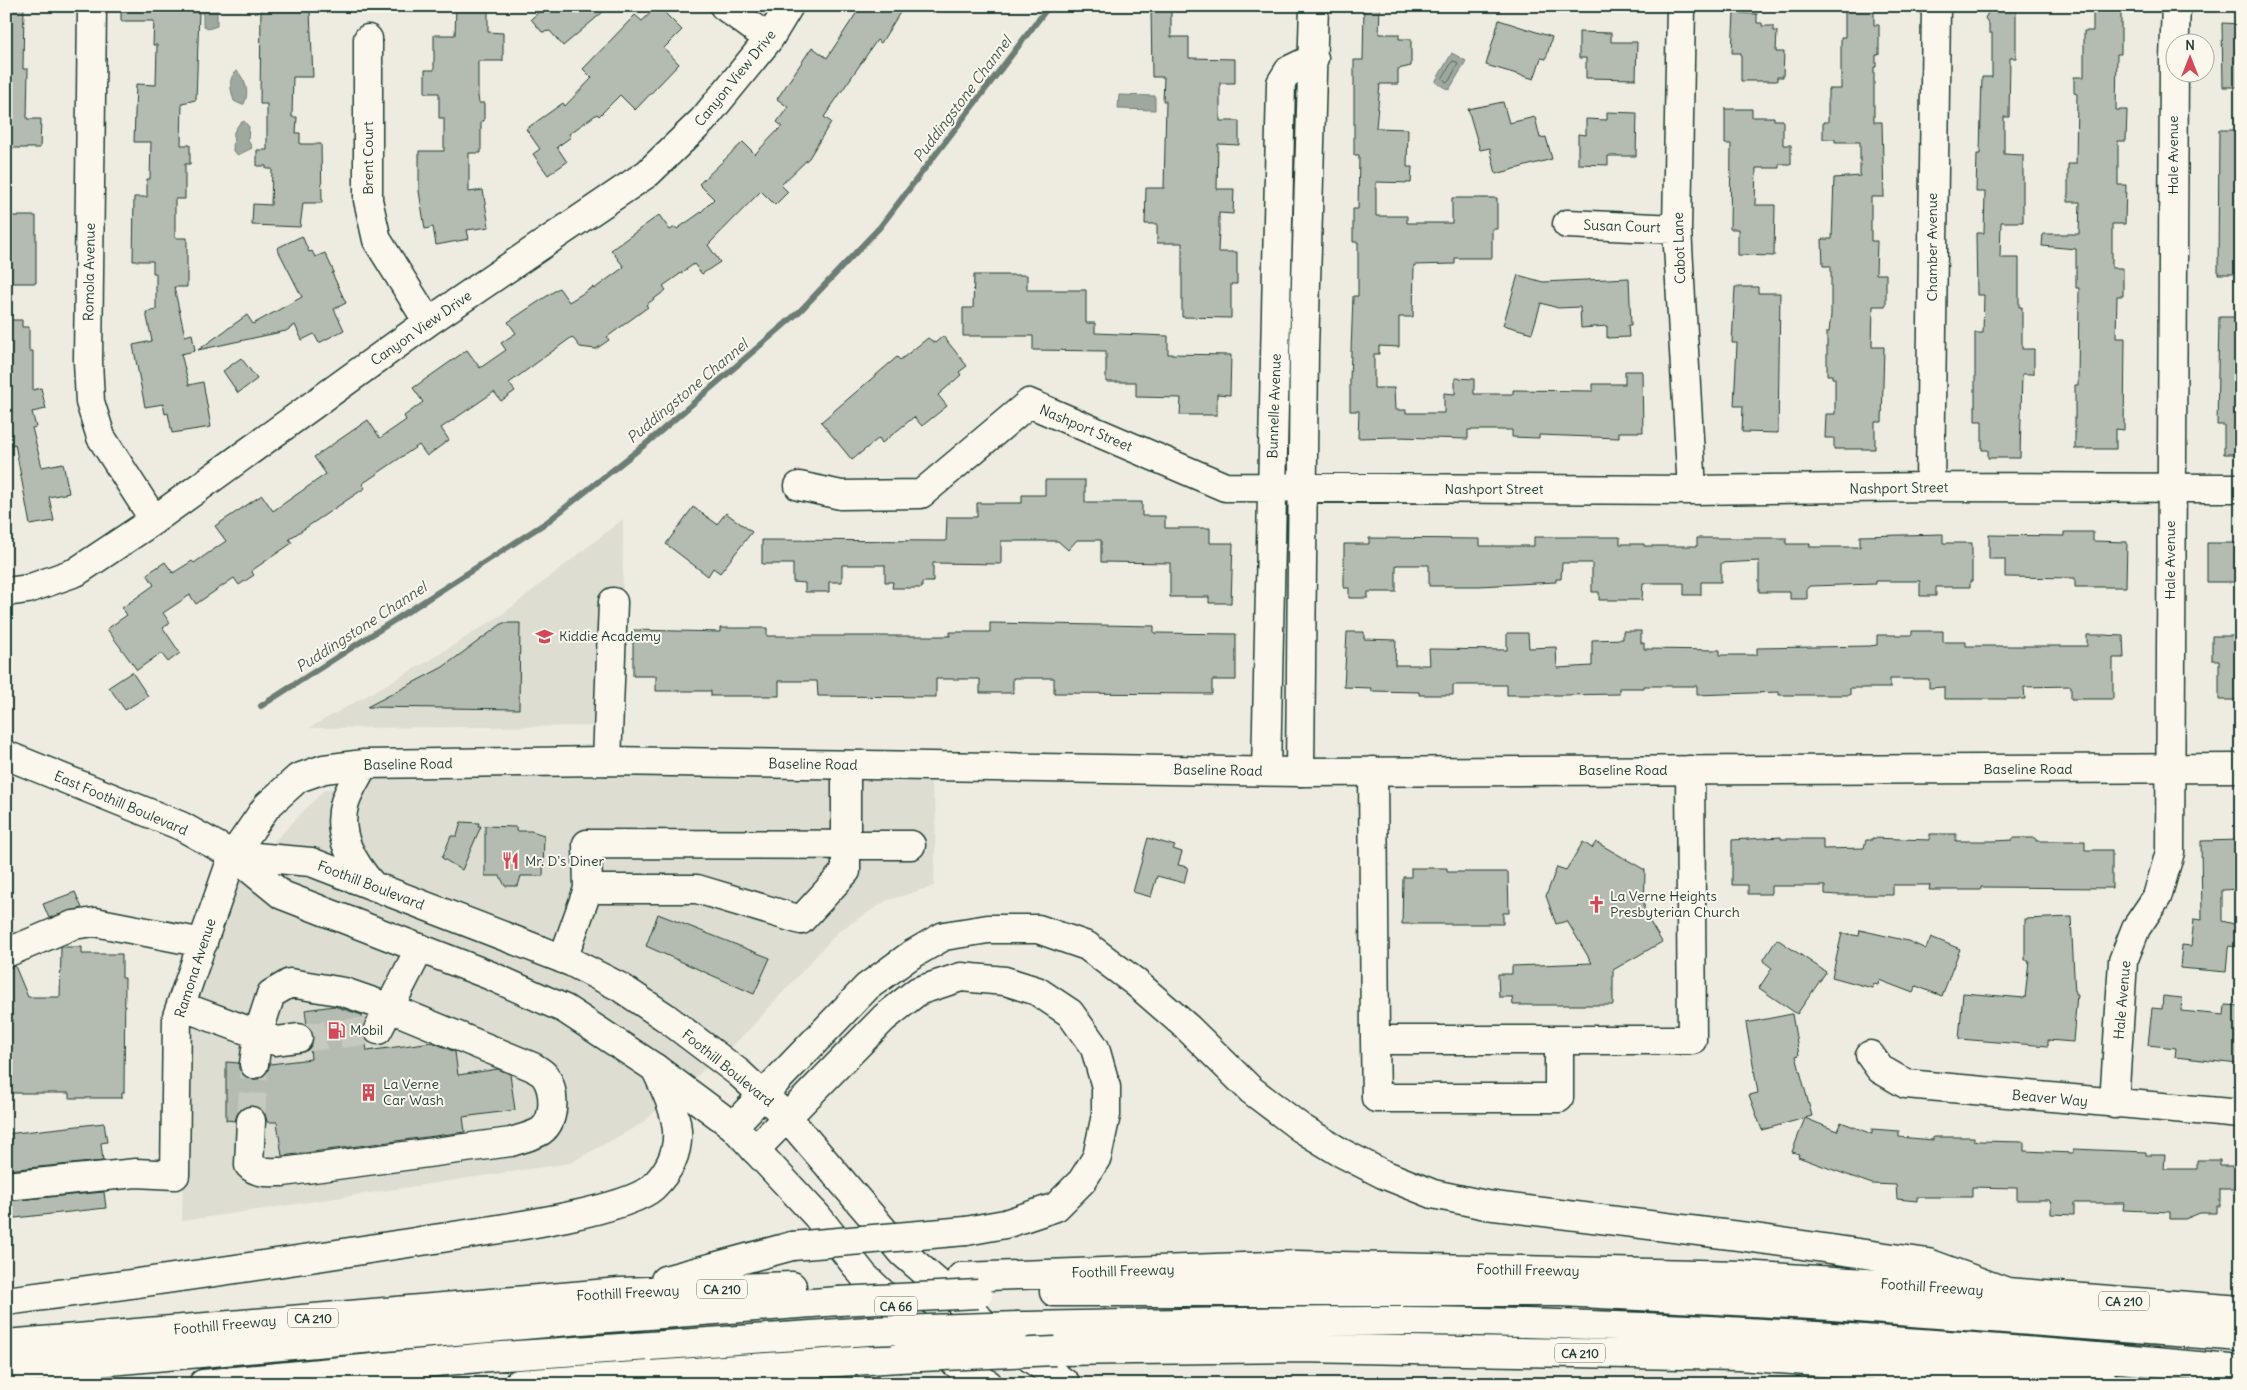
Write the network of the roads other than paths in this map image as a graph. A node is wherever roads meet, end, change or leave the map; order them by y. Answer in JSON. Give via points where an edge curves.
{"nodes":[{"id":1,"x":92,"y":6,"type":"edge"},
{"id":2,"x":724,"y":6,"type":"edge"},
{"id":3,"x":789,"y":6,"type":"edge"},
{"id":4,"x":1314,"y":6,"type":"edge"},
{"id":5,"x":1681,"y":6,"type":"edge"},
{"id":6,"x":1936,"y":6,"type":"edge"},
{"id":7,"x":2176,"y":6,"type":"edge"},
{"id":8,"x":368,"y":39,"type":"dead end"},
{"id":9,"x":768,"y":39,"type":"junction"},
{"id":10,"x":1314,"y":58,"type":"junction"},
{"id":11,"x":1567,"y":224,"type":"dead end"},
{"id":12,"x":1677,"y":229,"type":"junction"},
{"id":13,"x":428,"y":322,"type":"junction"},
{"id":14,"x":799,"y":486,"type":"dead end"},
{"id":15,"x":1930,"y":487,"type":"junction"},
{"id":16,"x":1271,"y":488,"type":"junction"},
{"id":17,"x":1304,"y":488,"type":"junction"},
{"id":18,"x":2170,"y":488,"type":"junction"},
{"id":19,"x":2241,"y":488,"type":"edge"},
{"id":20,"x":1692,"y":490,"type":"junction"},
{"id":21,"x":154,"y":520,"type":"junction"},
{"id":22,"x":6,"y":592,"type":"edge"},
{"id":23,"x":613,"y":602,"type":"dead end"},
{"id":24,"x":6,"y":755,"type":"edge"},
{"id":25,"x":607,"y":762,"type":"junction"},
{"id":26,"x":364,"y":764,"type":"junction"},
{"id":27,"x":846,"y":765,"type":"junction"},
{"id":28,"x":2170,"y":768,"type":"junction"},
{"id":29,"x":2241,"y":768,"type":"edge"},
{"id":30,"x":1690,"y":770,"type":"junction"},
{"id":31,"x":1266,"y":771,"type":"junction"},
{"id":32,"x":1373,"y":771,"type":"junction"},
{"id":33,"x":1300,"y":772,"type":"junction"},
{"id":34,"x":846,"y":845,"type":"junction"},
{"id":35,"x":911,"y":845,"type":"dead end"},
{"id":36,"x":233,"y":855,"type":"junction"},
{"id":37,"x":374,"y":887,"type":"junction"},
{"id":38,"x":588,"y":889,"type":"junction"},
{"id":39,"x":203,"y":943,"type":"junction"},
{"id":40,"x":420,"y":948,"type":"junction"},
{"id":41,"x":6,"y":953,"type":"edge"},
{"id":42,"x":563,"y":959,"type":"junction"},
{"id":43,"x":181,"y":1006,"type":"junction"},
{"id":44,"x":384,"y":1019,"type":"junction"},
{"id":45,"x":258,"y":1034,"type":"junction"},
{"id":46,"x":298,"y":1038,"type":"tunnel mouth"},
{"id":47,"x":1375,"y":1040,"type":"junction"},
{"id":48,"x":1560,"y":1040,"type":"junction"},
{"id":49,"x":1870,"y":1054,"type":"dead end"},
{"id":50,"x":254,"y":1064,"type":"tunnel mouth"},
{"id":51,"x":655,"y":1068,"type":"junction"},
{"id":52,"x":763,"y":1095,"type":"junction"},
{"id":53,"x":2114,"y":1104,"type":"junction"},
{"id":54,"x":2241,"y":1114,"type":"edge"},
{"id":55,"x":786,"y":1117,"type":"junction"},
{"id":56,"x":252,"y":1121,"type":"tunnel mouth"},
{"id":57,"x":732,"y":1126,"type":"junction"},
{"id":58,"x":755,"y":1150,"type":"junction"},
{"id":59,"x":6,"y":1186,"type":"edge"},
{"id":60,"x":970,"y":1285,"type":"junction"},
{"id":61,"x":620,"y":1292,"type":"junction"},
{"id":62,"x":2007,"y":1292,"type":"junction"},
{"id":63,"x":832,"y":1293,"type":"junction"},
{"id":64,"x":6,"y":1301,"type":"edge"},
{"id":65,"x":2241,"y":1310,"type":"edge"},
{"id":66,"x":2241,"y":1336,"type":"edge"},
{"id":67,"x":6,"y":1344,"type":"edge"},
{"id":68,"x":6,"y":1370,"type":"edge"},
{"id":69,"x":2241,"y":1370,"type":"edge"},
{"id":70,"x":202,"y":1384,"type":"edge"},
{"id":71,"x":518,"y":1384,"type":"edge"},
{"id":72,"x":988,"y":1384,"type":"edge"},
{"id":73,"x":1066,"y":1384,"type":"edge"},
{"id":74,"x":2104,"y":1384,"type":"edge"}],
"edges":[{"from":1,"to":21,"type":"main road","name":"Romola Avenue","via":[[90,402],[101,437]]},
{"from":2,"to":9,"type":"main road"},
{"from":3,"to":9,"type":"main road","name":"Canyon View Drive"},
{"from":4,"to":10,"type":"main road","name":"Bunnelle Avenue"},
{"from":5,"to":12,"type":"main road","name":"Cabot Lane"},
{"from":6,"to":15,"type":"main road","name":"Chamber Avenue"},
{"from":7,"to":18,"type":"main road","name":"Hale Avenue"},
{"from":8,"to":13,"type":"main road","name":"Brent Court","via":[[368,200],[377,240]]},
{"from":9,"to":13,"type":"main road","name":"Canyon View Drive","via":[[703,120],[648,173]]},
{"from":10,"to":16,"type":"main road","name":"Bunnelle Avenue","via":[[1289,70],[1281,83]]},
{"from":10,"to":17,"type":"main road","name":"Bunnelle Avenue","via":[[1308,144]]},
{"from":11,"to":12,"type":"main road","name":"Susan Court"},
{"from":12,"to":20,"type":"main road","name":"Cabot Lane"},
{"from":13,"to":21,"type":"main road","name":"Canyon View Drive"},
{"from":14,"to":16,"type":"main road","name":"Nashport Street","via":[[841,495],[921,494],[1029,403],[1225,487]]},
{"from":15,"to":18,"type":"main road","name":"Nashport Street"},
{"from":15,"to":20,"type":"main road","name":"Nashport Street"},
{"from":16,"to":17,"type":"main road","name":"Nashport Street"},
{"from":16,"to":31,"type":"main road","name":"Bunnelle Avenue"},
{"from":17,"to":20,"type":"main road","name":"Nashport Street"},
{"from":17,"to":33,"type":"main road","name":"Bunnelle Avenue"},
{"from":18,"to":19,"type":"main road","name":"Nashport Street"},
{"from":18,"to":28,"type":"main road","name":"Hale Avenue"},
{"from":21,"to":22,"type":"main road","name":"Canyon View Drive","via":[[76,572],[28,589]]},
{"from":23,"to":25,"type":"main road"},
{"from":24,"to":36,"type":"main road","name":"East Foothill Boulevard","via":[[181,826]]},
{"from":25,"to":26,"type":"main road","name":"Baseline Road"},
{"from":25,"to":27,"type":"main road","name":"Baseline Road"},
{"from":26,"to":36,"type":"main road","name":"Baseline Road","via":[[324,769],[298,778],[267,806]]},
{"from":26,"to":37,"type":"main road","via":[[345,802],[342,822],[345,843],[355,865]]},
{"from":27,"to":31,"type":"main road","name":"Baseline Road"},
{"from":27,"to":34,"type":"main road"},
{"from":28,"to":29,"type":"main road","name":"Baseline Road"},
{"from":28,"to":30,"type":"main road","name":"Baseline Road"},
{"from":28,"to":53,"type":"main road","name":"Hale Avenue","via":[[2170,852],[2157,897],[2136,928],[2124,961]]},
{"from":30,"to":32,"type":"main road","name":"Baseline Road"},
{"from":30,"to":48,"type":"main road","via":[[1692,1040]]},
{"from":31,"to":33,"type":"main road","name":"Baseline Road"},
{"from":32,"to":33,"type":"main road","name":"Baseline Road"},
{"from":32,"to":47,"type":"main road"},
{"from":34,"to":35,"type":"main road"},
{"from":34,"to":38,"type":"main road","via":[[587,844]]},
{"from":34,"to":38,"type":"main road","via":[[846,871],[801,920],[697,889]]},
{"from":36,"to":37,"type":"main road","name":"Foothill Boulevard","via":[[311,862]]},
{"from":36,"to":39,"type":"main road","name":"Ramona Avenue"},
{"from":36,"to":40,"type":"main road","via":[[282,895]]},
{"from":37,"to":42,"type":"main road","name":"Foothill Boulevard"},
{"from":38,"to":42,"type":"main road"},
{"from":39,"to":41,"type":"main road","via":[[95,922],[73,925]]},
{"from":39,"to":43,"type":"main road","name":"Ramona Avenue"},
{"from":40,"to":44,"type":"main road"},
{"from":40,"to":51,"type":"main road","via":[[565,1009]]},
{"from":42,"to":52,"type":"main road","name":"Foothill Boulevard","via":[[620,987],[739,1073]]},
{"from":43,"to":45,"type":"main road"},
{"from":43,"to":59,"type":"main road","name":"Ramona Avenue","via":[[177,1016],[175,1070],[175,1175],[136,1173]]},
{"from":44,"to":45,"type":"main road","via":[[344,992],[290,983],[271,994]]},
{"from":44,"to":56,"type":"main road","via":[[533,1067],[544,1075],[552,1090],[549,1119],[541,1131],[511,1142],[283,1172],[264,1172],[249,1165]]},
{"from":45,"to":46,"type":"main road","via":[[276,1041]]},
{"from":45,"to":50,"type":"main road"},
{"from":47,"to":48,"type":"main road"},
{"from":47,"to":48,"type":"main road","via":[[1376,1098],[1560,1098]]},
{"from":49,"to":53,"type":"main road","name":"Beaver Way","via":[[1880,1069],[1906,1084]]},
{"from":51,"to":57,"type":"main road"},
{"from":51,"to":64,"type":"main road","via":[[671,1100],[679,1129],[670,1166],[652,1187],[614,1205],[495,1229]]},
{"from":52,"to":55,"type":"main road","name":"Foothill Boulevard"},
{"from":52,"to":57,"type":"main road"},
{"from":52,"to":62,"type":"main road","via":[[867,987],[911,955],[944,936],[988,929],[1038,929],[1086,946],[1135,982],[1251,1090],[1300,1128],[1383,1174],[1433,1194],[1486,1205],[1928,1263]]},
{"from":53,"to":54,"type":"main road","name":"Beaver Way"},
{"from":55,"to":58,"type":"main road"},
{"from":55,"to":61,"type":"main road","bridge":true,"via":[[884,1018],[918,991],[961,978],[1005,981],[1037,991],[1070,1013],[1095,1048],[1106,1087],[1106,1115],[1097,1157],[1082,1181],[1056,1207],[1005,1224],[966,1231],[792,1246]]},
{"from":55,"to":73,"type":"main road","name":"Foothill Boulevard","via":[[903,1253],[992,1330]]},
{"from":57,"to":58,"type":"main road","number":"CA 66"},
{"from":58,"to":72,"type":"main road","number":"CA 66","via":[[817,1216],[864,1276],[960,1366]]},
{"from":60,"to":62,"type":"main road","name":"Foothill Freeway","number":"CA 210","via":[[1296,1265],[1740,1275]]},
{"from":60,"to":63,"type":"main road","name":"Foothill Freeway","number":"CA 210"},
{"from":60,"to":66,"type":"main road","via":[[1562,1292],[1842,1307]]},
{"from":61,"to":63,"type":"main road","name":"Foothill Freeway","number":"CA 210"},
{"from":61,"to":67,"type":"main road","name":"Foothill Freeway","number":"CA 210"},
{"from":62,"to":65,"type":"main road","name":"Foothill Freeway","number":"CA 210"},
{"from":63,"to":68,"type":"main road","via":[[542,1323]]},
{"from":69,"to":70,"type":"main road","bridge":true,"via":[[2050,1352],[1868,1340],[1408,1321],[1019,1326],[868,1332],[489,1358]]},
{"from":71,"to":74,"type":"main road","number":"CA 210","bridge":true,"via":[[898,1358],[1055,1351],[1299,1348],[1739,1356]]}]}
